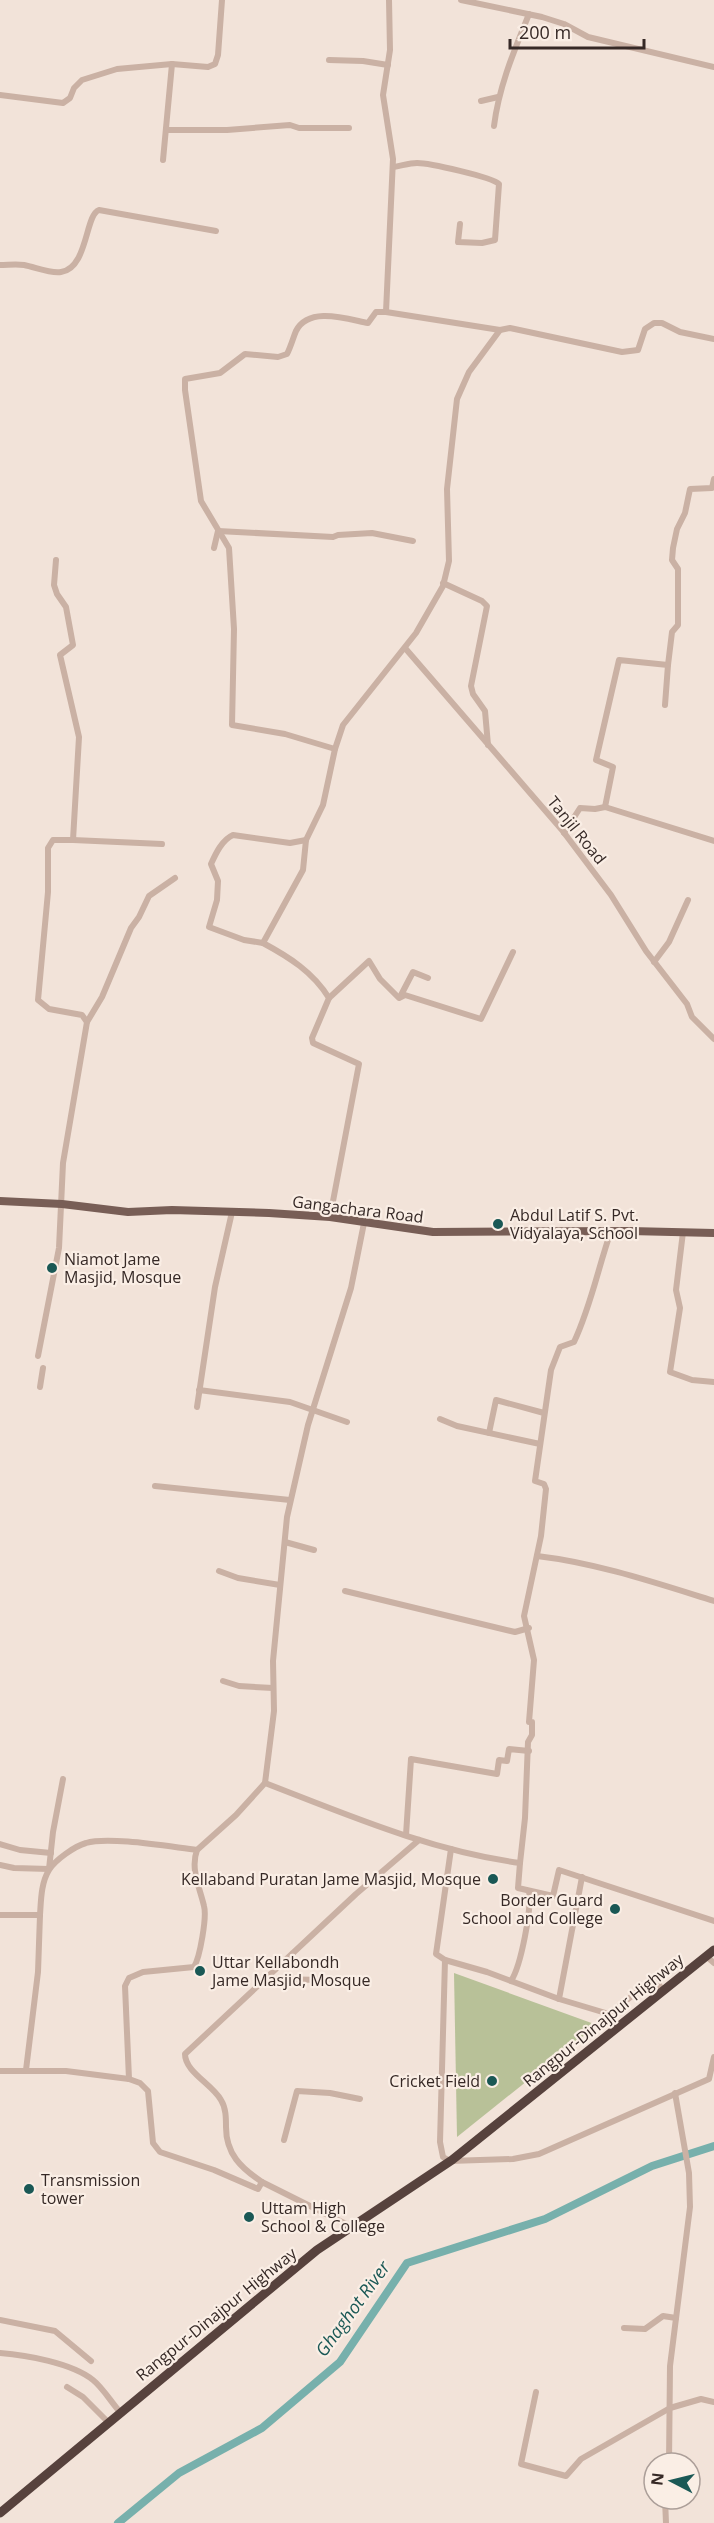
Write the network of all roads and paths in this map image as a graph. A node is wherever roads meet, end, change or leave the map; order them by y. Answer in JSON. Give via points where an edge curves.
{"nodes":[{"id":1,"x":222,"y":0,"type":"edge"},
{"id":2,"x":389,"y":0,"type":"edge"},
{"id":3,"x":461,"y":0,"type":"edge"},
{"id":4,"x":529,"y":14,"type":"junction"},
{"id":5,"x":329,"y":60,"type":"dead end"},
{"id":6,"x":172,"y":64,"type":"junction"},
{"id":7,"x":388,"y":65,"type":"junction"},
{"id":8,"x":714,"y":67,"type":"edge"},
{"id":9,"x":0,"y":95,"type":"edge"},
{"id":10,"x":498,"y":98,"type":"junction"},
{"id":11,"x":481,"y":101,"type":"dead end"},
{"id":12,"x":494,"y":126,"type":"dead end"},
{"id":13,"x":349,"y":128,"type":"dead end"},
{"id":14,"x":167,"y":130,"type":"junction"},
{"id":15,"x":163,"y":159,"type":"dead end"},
{"id":16,"x":393,"y":167,"type":"junction"},
{"id":17,"x":460,"y":224,"type":"dead end"},
{"id":18,"x":216,"y":231,"type":"dead end"},
{"id":19,"x":0,"y":265,"type":"edge"},
{"id":20,"x":386,"y":312,"type":"junction"},
{"id":21,"x":501,"y":330,"type":"junction"},
{"id":22,"x":714,"y":339,"type":"edge"},
{"id":23,"x":714,"y":479,"type":"edge"},
{"id":24,"x":219,"y":531,"type":"junction"},
{"id":25,"x":413,"y":541,"type":"dead end"},
{"id":26,"x":214,"y":548,"type":"dead end"},
{"id":27,"x":56,"y":560,"type":"dead end"},
{"id":28,"x":443,"y":583,"type":"junction"},
{"id":29,"x":405,"y":648,"type":"junction"},
{"id":30,"x":668,"y":665,"type":"junction"},
{"id":31,"x":665,"y":705,"type":"dead end"},
{"id":32,"x":488,"y":745,"type":"junction"},
{"id":33,"x":335,"y":749,"type":"junction"},
{"id":34,"x":605,"y":807,"type":"junction"},
{"id":35,"x":564,"y":833,"type":"junction"},
{"id":36,"x":73,"y":840,"type":"junction"},
{"id":37,"x":306,"y":840,"type":"junction"},
{"id":38,"x":714,"y":841,"type":"edge"},
{"id":39,"x":162,"y":844,"type":"dead end"},
{"id":40,"x":175,"y":878,"type":"dead end"},
{"id":41,"x":688,"y":900,"type":"dead end"},
{"id":42,"x":263,"y":943,"type":"junction"},
{"id":43,"x":513,"y":952,"type":"dead end"},
{"id":44,"x":654,"y":962,"type":"junction"},
{"id":45,"x":428,"y":978,"type":"dead end"},
{"id":46,"x":329,"y":998,"type":"junction"},
{"id":47,"x":400,"y":998,"type":"junction"},
{"id":48,"x":87,"y":1022,"type":"junction"},
{"id":49,"x":714,"y":1039,"type":"edge"},
{"id":50,"x":0,"y":1201,"type":"edge"},
{"id":51,"x":62,"y":1204,"type":"junction"},
{"id":52,"x":232,"y":1212,"type":"junction"},
{"id":53,"x":330,"y":1217,"type":"junction"},
{"id":54,"x":364,"y":1223,"type":"junction"},
{"id":55,"x":611,"y":1231,"type":"junction"},
{"id":56,"x":683,"y":1232,"type":"junction"},
{"id":57,"x":714,"y":1233,"type":"edge"},
{"id":58,"x":38,"y":1356,"type":"dead end"},
{"id":59,"x":43,"y":1368,"type":"dead end"},
{"id":60,"x":714,"y":1383,"type":"edge"},
{"id":61,"x":40,"y":1387,"type":"dead end"},
{"id":62,"x":200,"y":1390,"type":"junction"},
{"id":63,"x":197,"y":1407,"type":"dead end"},
{"id":64,"x":313,"y":1411,"type":"junction"},
{"id":65,"x":544,"y":1413,"type":"junction"},
{"id":66,"x":441,"y":1419,"type":"dead end"},
{"id":67,"x":347,"y":1422,"type":"dead end"},
{"id":68,"x":489,"y":1433,"type":"junction"},
{"id":69,"x":540,"y":1444,"type":"junction"},
{"id":70,"x":155,"y":1486,"type":"dead end"},
{"id":71,"x":290,"y":1500,"type":"junction"},
{"id":72,"x":285,"y":1542,"type":"junction"},
{"id":73,"x":314,"y":1550,"type":"dead end"},
{"id":74,"x":537,"y":1556,"type":"junction"},
{"id":75,"x":219,"y":1571,"type":"dead end"},
{"id":76,"x":280,"y":1585,"type":"junction"},
{"id":77,"x":345,"y":1591,"type":"dead end"},
{"id":78,"x":714,"y":1601,"type":"edge"},
{"id":79,"x":529,"y":1628,"type":"junction"},
{"id":80,"x":223,"y":1681,"type":"dead end"},
{"id":81,"x":273,"y":1688,"type":"junction"},
{"id":82,"x":528,"y":1751,"type":"junction"},
{"id":83,"x":63,"y":1779,"type":"dead end"},
{"id":84,"x":265,"y":1783,"type":"junction"},
{"id":85,"x":406,"y":1835,"type":"junction"},
{"id":86,"x":419,"y":1840,"type":"junction"},
{"id":87,"x":0,"y":1844,"type":"edge"},
{"id":88,"x":451,"y":1849,"type":"junction"},
{"id":89,"x":197,"y":1850,"type":"junction"},
{"id":90,"x":51,"y":1853,"type":"junction"},
{"id":91,"x":520,"y":1863,"type":"junction"},
{"id":92,"x":0,"y":1865,"type":"edge"},
{"id":93,"x":582,"y":1877,"type":"junction"},
{"id":94,"x":529,"y":1891,"type":"junction"},
{"id":95,"x":0,"y":1915,"type":"edge"},
{"id":96,"x":40,"y":1915,"type":"junction"},
{"id":97,"x":714,"y":1921,"type":"edge"},
{"id":98,"x":714,"y":1950,"type":"edge"},
{"id":99,"x":706,"y":1956,"type":"junction"},
{"id":100,"x":445,"y":1960,"type":"junction"},
{"id":101,"x":714,"y":1963,"type":"edge"},
{"id":102,"x":265,"y":1979,"type":"junction"},
{"id":103,"x":327,"y":1980,"type":"dead end"},
{"id":104,"x":511,"y":1981,"type":"junction"},
{"id":105,"x":663,"y":1991,"type":"junction"},
{"id":106,"x":559,"y":1999,"type":"junction"},
{"id":107,"x":714,"y":2057,"type":"edge"},
{"id":108,"x":26,"y":2070,"type":"junction"},
{"id":109,"x":0,"y":2072,"type":"edge"},
{"id":110,"x":129,"y":2079,"type":"junction"},
{"id":111,"x":712,"y":2080,"type":"edge"},
{"id":112,"x":675,"y":2093,"type":"junction"},
{"id":113,"x":360,"y":2099,"type":"dead end"},
{"id":114,"x":285,"y":2140,"type":"dead end"},
{"id":115,"x":450,"y":2161,"type":"junction"},
{"id":116,"x":262,"y":2182,"type":"junction"},
{"id":117,"x":352,"y":2227,"type":"junction"},
{"id":118,"x":676,"y":2318,"type":"junction"},
{"id":119,"x":0,"y":2320,"type":"edge"},
{"id":120,"x":624,"y":2328,"type":"dead end"},
{"id":121,"x":0,"y":2353,"type":"edge"},
{"id":122,"x":91,"y":2361,"type":"dead end"},
{"id":123,"x":67,"y":2387,"type":"dead end"},
{"id":124,"x":536,"y":2392,"type":"dead end"},
{"id":125,"x":714,"y":2402,"type":"edge"},
{"id":126,"x":670,"y":2408,"type":"junction"},
{"id":127,"x":120,"y":2412,"type":"junction"},
{"id":128,"x":108,"y":2422,"type":"junction"},
{"id":129,"x":669,"y":2451,"type":"edge"},
{"id":130,"x":0,"y":2512,"type":"edge"}],
"edges":[{"from":1,"to":6,"type":"street","via":[[215,64]]},
{"from":2,"to":7,"type":"street"},
{"from":3,"to":4,"type":"street"},
{"from":4,"to":8,"type":"street","via":[[564,24],[588,37]]},
{"from":4,"to":10,"type":"street"},
{"from":5,"to":7,"type":"street"},
{"from":6,"to":9,"type":"street","via":[[117,69],[92,76],[82,80],[63,103]]},
{"from":6,"to":14,"type":"street"},
{"from":7,"to":16,"type":"street","via":[[383,95]]},
{"from":10,"to":11,"type":"street"},
{"from":10,"to":12,"type":"street"},
{"from":13,"to":14,"type":"street","via":[[290,125]]},
{"from":14,"to":15,"type":"street"},
{"from":16,"to":17,"type":"street","via":[[417,163],[495,179],[499,184],[495,240],[458,242]]},
{"from":16,"to":20,"type":"street"},
{"from":18,"to":19,"type":"street","via":[[99,210],[91,217],[87,239],[68,269],[60,272]]},
{"from":20,"to":21,"type":"street"},
{"from":20,"to":24,"type":"street","via":[[376,312],[368,322],[313,317],[297,329],[288,354],[245,354],[220,373],[185,379],[201,501]]},
{"from":21,"to":22,"type":"street","via":[[510,328],[622,352],[638,350],[645,329],[654,323]]},
{"from":21,"to":28,"type":"street","via":[[470,372],[457,399],[447,500],[449,561]]},
{"from":23,"to":30,"type":"street","via":[[712,488],[690,489],[677,529],[672,560],[678,569],[678,625],[672,632]]},
{"from":24,"to":25,"type":"street","via":[[293,537],[372,533]]},
{"from":24,"to":26,"type":"street"},
{"from":24,"to":33,"type":"street","via":[[229,548],[234,629],[232,725],[285,734]]},
{"from":27,"to":36,"type":"street","via":[[54,585],[66,608],[72,645],[60,654],[80,737]]},
{"from":28,"to":29,"type":"street"},
{"from":28,"to":32,"type":"street","via":[[487,606],[471,686],[485,711]]},
{"from":29,"to":32,"type":"street","name":"Tanjil Road"},
{"from":29,"to":33,"type":"street","via":[[343,725]]},
{"from":30,"to":31,"type":"street"},
{"from":30,"to":34,"type":"street","via":[[619,660],[596,760],[613,767]]},
{"from":32,"to":35,"type":"street","name":"Tanjil Road"},
{"from":33,"to":37,"type":"street","via":[[322,805]]},
{"from":34,"to":35,"type":"street","via":[[580,807]]},
{"from":34,"to":38,"type":"street"},
{"from":35,"to":44,"type":"street","name":"Tanjil Road","via":[[611,895]]},
{"from":36,"to":39,"type":"street"},
{"from":36,"to":48,"type":"street","via":[[53,840],[48,848],[38,1000],[49,1009],[82,1015]]},
{"from":37,"to":42,"type":"street","via":[[303,870]]},
{"from":37,"to":42,"type":"street","via":[[290,843],[233,835],[211,864],[218,881],[209,927]]},
{"from":40,"to":48,"type":"street","via":[[149,896]]},
{"from":41,"to":44,"type":"street","via":[[669,942]]},
{"from":42,"to":46,"type":"street","via":[[307,971]]},
{"from":43,"to":47,"type":"street","via":[[480,1018],[405,995]]},
{"from":44,"to":49,"type":"street","name":"Tanjil Road","via":[[687,1004],[692,1017]]},
{"from":45,"to":47,"type":"street","via":[[413,972]]},
{"from":46,"to":47,"type":"street","via":[[369,961],[380,979]]},
{"from":46,"to":53,"type":"street","via":[[313,1043],[357,1062],[360,1068]]},
{"from":48,"to":51,"type":"street","via":[[63,1163]]},
{"from":50,"to":51,"type":"main road","name":"Gangachara Road"},
{"from":51,"to":52,"type":"main road","name":"Gangachara Road","via":[[128,1212]]},
{"from":51,"to":58,"type":"street","via":[[59,1248]]},
{"from":52,"to":53,"type":"main road","name":"Gangachara Road"},
{"from":52,"to":62,"type":"street","via":[[215,1287]]},
{"from":53,"to":54,"type":"main road","name":"Gangachara Road"},
{"from":54,"to":55,"type":"main road","name":"Gangachara Road","via":[[433,1232]]},
{"from":54,"to":64,"type":"street","via":[[351,1287]]},
{"from":55,"to":56,"type":"main road","name":"Gangachara Road"},
{"from":55,"to":65,"type":"street","via":[[587,1315],[574,1342],[560,1347],[551,1370]]},
{"from":56,"to":57,"type":"main road","name":"Gangachara Road"},
{"from":56,"to":60,"type":"street","via":[[676,1290],[680,1308],[670,1372]]},
{"from":59,"to":61,"type":"street"},
{"from":62,"to":63,"type":"street"},
{"from":62,"to":64,"type":"street","via":[[290,1402]]},
{"from":64,"to":67,"type":"street"},
{"from":64,"to":71,"type":"street"},
{"from":65,"to":68,"type":"street","via":[[496,1400]]},
{"from":65,"to":69,"type":"street"},
{"from":66,"to":68,"type":"street"},
{"from":68,"to":69,"type":"street"},
{"from":69,"to":74,"type":"street","via":[[535,1481],[546,1488]]},
{"from":70,"to":71,"type":"street"},
{"from":71,"to":72,"type":"street"},
{"from":72,"to":73,"type":"street"},
{"from":72,"to":76,"type":"street"},
{"from":74,"to":78,"type":"street","via":[[626,1574]]},
{"from":74,"to":79,"type":"street","via":[[524,1616]]},
{"from":75,"to":76,"type":"street"},
{"from":76,"to":81,"type":"street"},
{"from":77,"to":79,"type":"street","via":[[515,1632]]},
{"from":79,"to":82,"type":"street","via":[[534,1680]]},
{"from":80,"to":81,"type":"street"},
{"from":81,"to":84,"type":"street"},
{"from":82,"to":85,"type":"street","via":[[509,1749],[507,1761],[499,1760],[497,1774],[411,1759]]},
{"from":82,"to":91,"type":"street"},
{"from":83,"to":90,"type":"street"},
{"from":84,"to":85,"type":"street"},
{"from":84,"to":89,"type":"street"},
{"from":85,"to":86,"type":"street"},
{"from":86,"to":88,"type":"street"},
{"from":86,"to":102,"type":"street"},
{"from":87,"to":90,"type":"street"},
{"from":88,"to":91,"type":"street"},
{"from":88,"to":100,"type":"street","via":[[436,1942],[436,1954]]},
{"from":89,"to":96,"type":"street","via":[[116,1841],[86,1842],[49,1869]]},
{"from":89,"to":110,"type":"street","via":[[196,1878],[205,1909],[196,1963],[129,1978],[125,1986]]},
{"from":90,"to":92,"type":"street","via":[[50,1869]]},
{"from":91,"to":94,"type":"street","via":[[518,1888]]},
{"from":93,"to":94,"type":"street","via":[[559,1870],[553,1896]]},
{"from":93,"to":97,"type":"street"},
{"from":93,"to":106,"type":"street"},
{"from":94,"to":104,"type":"street","via":[[521,1959]]},
{"from":95,"to":96,"type":"street"},
{"from":96,"to":108,"type":"street","via":[[38,1972]]},
{"from":98,"to":99,"type":"highway","name":"Rangpur-Dinajpur Highway"},
{"from":99,"to":101,"type":"street"},
{"from":99,"to":105,"type":"highway","name":"Rangpur-Dinajpur Highway"},
{"from":100,"to":104,"type":"street"},
{"from":100,"to":115,"type":"street","via":[[440,2142],[443,2157]]},
{"from":102,"to":103,"type":"street"},
{"from":102,"to":116,"type":"street","via":[[185,2054],[190,2068],[217,2092],[225,2106],[230,2153],[244,2170]]},
{"from":104,"to":106,"type":"street"},
{"from":105,"to":106,"type":"street","via":[[656,1980],[650,1982],[609,2014]]},
{"from":105,"to":115,"type":"highway","name":"Rangpur-Dinajpur Highway"},
{"from":107,"to":111,"type":"street"},
{"from":108,"to":109,"type":"street"},
{"from":108,"to":110,"type":"street"},
{"from":110,"to":116,"type":"street","via":[[148,2091],[153,2143],[160,2152],[258,2189]]},
{"from":111,"to":112,"type":"street"},
{"from":112,"to":115,"type":"street","via":[[539,2154]]},
{"from":112,"to":118,"type":"street","via":[[690,2207]]},
{"from":113,"to":114,"type":"street","via":[[297,2091]]},
{"from":115,"to":117,"type":"highway","name":"Rangpur-Dinajpur Highway"},
{"from":116,"to":117,"type":"street"},
{"from":117,"to":127,"type":"highway","name":"Rangpur-Dinajpur Highway","via":[[317,2250]]},
{"from":118,"to":120,"type":"street","via":[[663,2316],[645,2329]]},
{"from":118,"to":126,"type":"street"},
{"from":119,"to":122,"type":"street","via":[[55,2331]]},
{"from":121,"to":127,"type":"street","via":[[72,2369],[93,2380]]},
{"from":123,"to":128,"type":"street"},
{"from":124,"to":126,"type":"street","via":[[521,2464],[566,2476],[581,2459]]},
{"from":125,"to":126,"type":"street","via":[[701,2399]]},
{"from":126,"to":129,"type":"street"},
{"from":127,"to":128,"type":"highway","name":"Rangpur-Dinajpur Highway"},
{"from":128,"to":130,"type":"highway","name":"Rangpur-Dinajpur Highway"}]}
